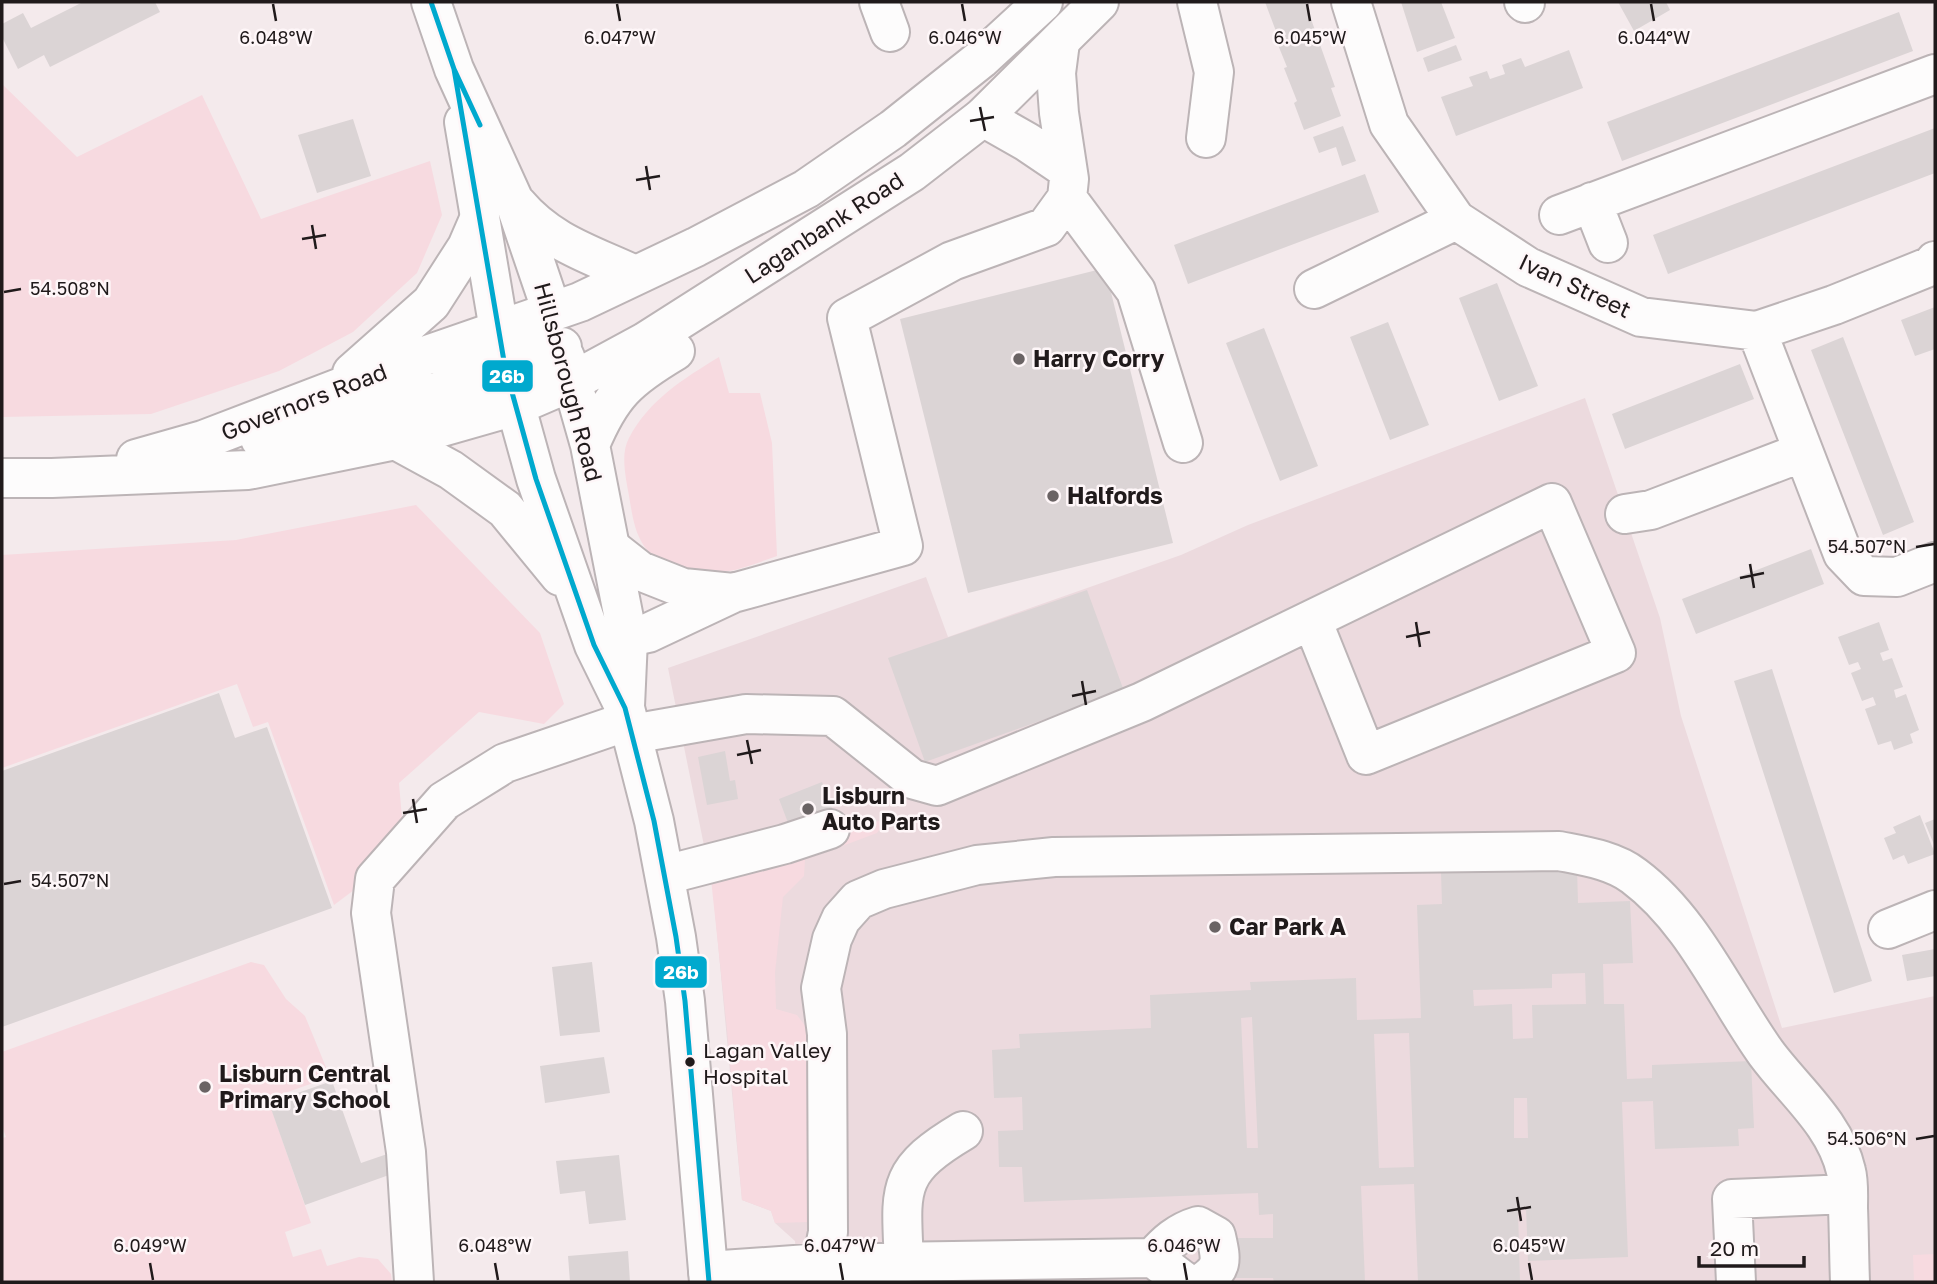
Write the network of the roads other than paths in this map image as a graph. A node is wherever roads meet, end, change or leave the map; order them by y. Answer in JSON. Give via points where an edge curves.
{"nodes":[{"id":1,"x":431,"y":2,"type":"edge"},
{"id":2,"x":1043,"y":2,"type":"edge"},
{"id":3,"x":1099,"y":2,"type":"edge"},
{"id":4,"x":1197,"y":2,"type":"edge"},
{"id":5,"x":1351,"y":2,"type":"edge"},
{"id":6,"x":1060,"y":42,"type":"junction"},
{"id":7,"x":454,"y":69,"type":"junction"},
{"id":8,"x":1935,"y":74,"type":"edge"},
{"id":9,"x":983,"y":117,"type":"junction"},
{"id":10,"x":1206,"y":138,"type":"dead end"},
{"id":11,"x":1067,"y":183,"type":"junction"},
{"id":12,"x":515,"y":202,"type":"junction"},
{"id":13,"x":480,"y":216,"type":"junction"},
{"id":14,"x":842,"y":216,"type":"junction"},
{"id":15,"x":1456,"y":220,"type":"junction"},
{"id":16,"x":1608,"y":243,"type":"dead end"},
{"id":17,"x":1935,"y":261,"type":"edge"},
{"id":18,"x":635,"y":275,"type":"junction"},
{"id":19,"x":1314,"y":289,"type":"dead end"},
{"id":20,"x":499,"y":330,"type":"junction"},
{"id":21,"x":1757,"y":331,"type":"junction"},
{"id":22,"x":562,"y":347,"type":"junction"},
{"id":23,"x":505,"y":367,"type":"junction"},
{"id":24,"x":316,"y":398,"type":"junction"},
{"id":25,"x":515,"y":406,"type":"junction"},
{"id":26,"x":396,"y":440,"type":"junction"},
{"id":27,"x":1183,"y":443,"type":"dead end"},
{"id":28,"x":590,"y":445,"type":"junction"},
{"id":29,"x":1803,"y":452,"type":"junction"},
{"id":30,"x":161,"y":454,"type":"junction"},
{"id":31,"x":2,"y":478,"type":"edge"},
{"id":32,"x":52,"y":478,"type":"junction"},
{"id":33,"x":1625,"y":514,"type":"dead end"},
{"id":34,"x":612,"y":549,"type":"junction"},
{"id":35,"x":1935,"y":562,"type":"edge"},
{"id":36,"x":733,"y":593,"type":"junction"},
{"id":37,"x":578,"y":600,"type":"junction"},
{"id":38,"x":1312,"y":620,"type":"junction"},
{"id":39,"x":611,"y":642,"type":"junction"},
{"id":40,"x":628,"y":721,"type":"junction"},
{"id":41,"x":830,"y":829,"type":"dead end"},
{"id":42,"x":665,"y":874,"type":"junction"},
{"id":43,"x":1935,"y":910,"type":"edge"},
{"id":44,"x":1888,"y":929,"type":"dead end"},
{"id":45,"x":963,"y":1130,"type":"dead end"},
{"id":46,"x":1848,"y":1194,"type":"junction"},
{"id":47,"x":1153,"y":1258,"type":"junction"},
{"id":48,"x":882,"y":1269,"type":"edge"},
{"id":49,"x":824,"y":1273,"type":"edge"},
{"id":50,"x":709,"y":1276,"type":"edge"},
{"id":51,"x":414,"y":1282,"type":"edge"},
{"id":52,"x":1185,"y":1282,"type":"edge"},
{"id":53,"x":1203,"y":1282,"type":"edge"},
{"id":54,"x":1736,"y":1282,"type":"edge"},
{"id":55,"x":1850,"y":1282,"type":"edge"}],
"edges":[{"from":1,"to":7,"type":"main road","name":"Hillsborough Road"},
{"from":2,"to":18,"type":"main road","name":"Laganbank Road","via":[[903,122],[806,189]]},
{"from":3,"to":6,"type":"main road","name":"Laganbank Road"},
{"from":4,"to":10,"type":"main road","via":[[1214,72]]},
{"from":5,"to":15,"type":"main road","name":"Ivan Street","via":[[1389,124]]},
{"from":6,"to":9,"type":"main road","name":"Laganbank Road"},
{"from":6,"to":11,"type":"main road","via":[[1057,86]]},
{"from":7,"to":12,"type":"main road","name":"Hillsborough Road"},
{"from":7,"to":13,"type":"main road","name":"Hillsborough Road"},
{"from":8,"to":16,"type":"main road","via":[[1575,208]]},
{"from":9,"to":11,"type":"main road","via":[[1027,142]]},
{"from":9,"to":14,"type":"main road","name":"Laganbank Road","via":[[912,172]]},
{"from":11,"to":27,"type":"main road","via":[[1136,291]]},
{"from":11,"to":36,"type":"main road","via":[[1046,227],[952,261],[846,318],[903,546]]},
{"from":12,"to":18,"type":"main road","via":[[557,240]]},
{"from":12,"to":22,"type":"main road","name":"Hillsborough Road"},
{"from":13,"to":20,"type":"main road","name":"Hillsborough Road"},
{"from":13,"to":24,"type":"main road","via":[[467,247],[431,303],[360,368]]},
{"from":14,"to":22,"type":"main road","name":"Laganbank Road","via":[[645,342]]},
{"from":14,"to":28,"type":"main road","via":[[811,263],[741,312],[639,373],[609,405]]},
{"from":15,"to":19,"type":"main road"},
{"from":15,"to":21,"type":"main road","name":"Ivan Street","via":[[1528,267],[1641,317]]},
{"from":17,"to":21,"type":"main road","name":"Ivan Street","via":[[1834,305]]},
{"from":18,"to":22,"type":"main road","name":"Laganbank Road","via":[[580,302]]},
{"from":20,"to":22,"type":"main road","name":"Governors Road"},
{"from":20,"to":23,"type":"main road","name":"Hillsborough Road"},
{"from":20,"to":24,"type":"main road","name":"Governors Road"},
{"from":21,"to":29,"type":"main road"},
{"from":22,"to":23,"type":"main road"},
{"from":22,"to":25,"type":"main road","name":"Laganbank Road"},
{"from":22,"to":28,"type":"main road","name":"Hillsborough Road"},
{"from":23,"to":25,"type":"main road","name":"Hillsborough Road"},
{"from":23,"to":30,"type":"main road","via":[[417,400],[287,435]]},
{"from":24,"to":30,"type":"main road","name":"Governors Road"},
{"from":25,"to":26,"type":"main road","name":"Governors Road"},
{"from":25,"to":37,"type":"main road","name":"Hillsborough Road"},
{"from":26,"to":32,"type":"main road","name":"Governors Road","via":[[248,470]]},
{"from":26,"to":37,"type":"main road","via":[[451,470],[505,509]]},
{"from":28,"to":34,"type":"main road","name":"Hillsborough Road"},
{"from":29,"to":33,"type":"main road","via":[[1651,510]]},
{"from":29,"to":35,"type":"main road","via":[[1843,554],[1864,576],[1897,577]]},
{"from":30,"to":32,"type":"main road","name":"Governors Road"},
{"from":31,"to":32,"type":"main road","name":"Governors Road"},
{"from":34,"to":36,"type":"main road","via":[[640,571],[682,588]]},
{"from":34,"to":39,"type":"main road","name":"Hillsborough Road"},
{"from":36,"to":39,"type":"main road","via":[[648,633]]},
{"from":37,"to":39,"type":"main road","name":"Hillsborough Road"},
{"from":38,"to":38,"type":"main road","via":[[1552,503],[1616,653],[1366,755]]},
{"from":38,"to":40,"type":"main road","via":[[1142,702],[937,786],[912,779],[833,716],[746,714]]},
{"from":39,"to":40,"type":"main road","name":"Hillsborough Road"},
{"from":40,"to":42,"type":"main road","name":"Hillsborough Road"},
{"from":40,"to":51,"type":"main road","via":[[505,763],[444,802],[375,879],[371,913],[406,1152]]},
{"from":41,"to":42,"type":"main road","via":[[785,845]]},
{"from":42,"to":50,"type":"main road","name":"Hillsborough Road","via":[[685,1001]]},
{"from":43,"to":44,"type":"main road"},
{"from":45,"to":48,"type":"main road","via":[[921,1159],[907,1180]]},
{"from":46,"to":49,"type":"main road","via":[[1846,1171],[1832,1137],[1766,1053],[1685,930],[1660,898],[1631,873],[1600,859],[1559,851],[1054,858],[977,864],[884,889],[858,900],[841,919],[821,988],[827,1034],[829,1145]]},
{"from":46,"to":54,"type":"main road","via":[[1732,1199]]},
{"from":46,"to":55,"type":"main road"},
{"from":47,"to":48,"type":"main road"},
{"from":47,"to":52,"type":"main road"},
{"from":47,"to":53,"type":"main road","via":[[1183,1230],[1198,1226],[1216,1236],[1221,1258],[1216,1274]]},
{"from":48,"to":49,"type":"main road"},
{"from":49,"to":50,"type":"main road"}]}
